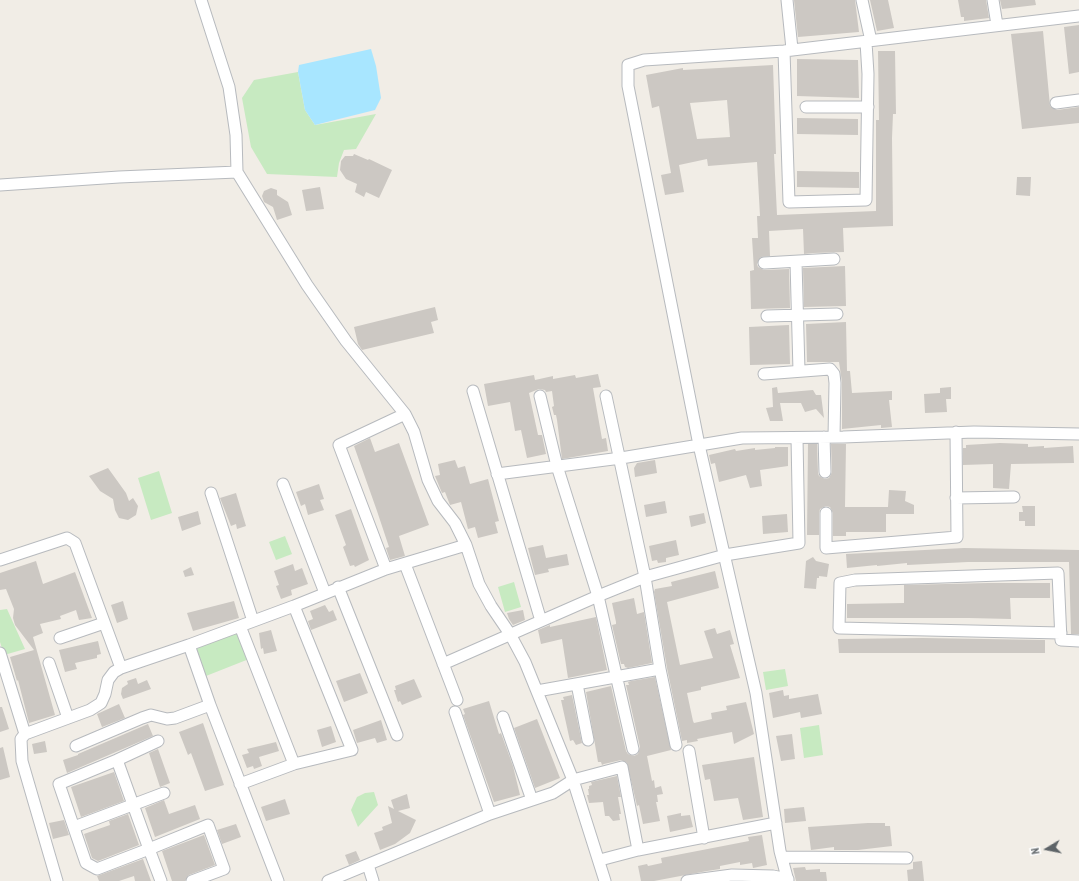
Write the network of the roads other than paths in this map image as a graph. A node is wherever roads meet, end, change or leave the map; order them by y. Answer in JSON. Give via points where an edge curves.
{"nodes":[{"id":1,"x":201,"y":0,"type":"edge"},
{"id":2,"x":787,"y":0,"type":"edge"},
{"id":3,"x":862,"y":0,"type":"edge"},
{"id":4,"x":993,"y":0,"type":"edge"},
{"id":5,"x":1079,"y":16,"type":"edge"},
{"id":6,"x":997,"y":25,"type":"junction"},
{"id":7,"x":868,"y":42,"type":"junction"},
{"id":8,"x":788,"y":50,"type":"junction"},
{"id":9,"x":1079,"y":100,"type":"edge"},
{"id":10,"x":1056,"y":103,"type":"dead end"},
{"id":11,"x":806,"y":106,"type":"dead end"},
{"id":12,"x":868,"y":107,"type":"junction"},
{"id":13,"x":237,"y":172,"type":"junction"},
{"id":14,"x":0,"y":185,"type":"edge"},
{"id":15,"x":834,"y":259,"type":"dead end"},
{"id":16,"x":796,"y":262,"type":"junction"},
{"id":17,"x":764,"y":263,"type":"dead end"},
{"id":18,"x":837,"y":314,"type":"dead end"},
{"id":19,"x":798,"y":315,"type":"junction"},
{"id":20,"x":767,"y":316,"type":"dead end"},
{"id":21,"x":799,"y":371,"type":"junction"},
{"id":22,"x":764,"y":374,"type":"dead end"},
{"id":23,"x":472,"y":391,"type":"dead end"},
{"id":24,"x":540,"y":396,"type":"dead end"},
{"id":25,"x":606,"y":396,"type":"dead end"},
{"id":26,"x":405,"y":414,"type":"junction"},
{"id":27,"x":956,"y":432,"type":"junction"},
{"id":28,"x":1079,"y":434,"type":"edge"},
{"id":29,"x":829,"y":437,"type":"junction"},
{"id":30,"x":797,"y":438,"type":"junction"},
{"id":31,"x":699,"y":445,"type":"junction"},
{"id":32,"x":620,"y":458,"type":"junction"},
{"id":33,"x":557,"y":466,"type":"junction"},
{"id":34,"x":825,"y":472,"type":"dead end"},
{"id":35,"x":497,"y":474,"type":"junction"},
{"id":36,"x":283,"y":484,"type":"dead end"},
{"id":37,"x":211,"y":493,"type":"dead end"},
{"id":38,"x":1014,"y":497,"type":"dead end"},
{"id":39,"x":956,"y":498,"type":"junction"},
{"id":40,"x":826,"y":513,"type":"dead end"},
{"id":41,"x":466,"y":545,"type":"junction"},
{"id":42,"x":724,"y":555,"type":"junction"},
{"id":43,"x":0,"y":560,"type":"edge"},
{"id":44,"x":405,"y":564,"type":"junction"},
{"id":45,"x":386,"y":569,"type":"junction"},
{"id":46,"x":645,"y":577,"type":"junction"},
{"id":47,"x":338,"y":588,"type":"junction"},
{"id":48,"x":325,"y":593,"type":"junction"},
{"id":49,"x":598,"y":596,"type":"junction"},
{"id":50,"x":294,"y":606,"type":"junction"},
{"id":51,"x":253,"y":621,"type":"junction"},
{"id":52,"x":541,"y":621,"type":"junction"},
{"id":53,"x":104,"y":623,"type":"junction"},
{"id":54,"x":240,"y":626,"type":"junction"},
{"id":55,"x":1060,"y":633,"type":"junction"},
{"id":56,"x":510,"y":634,"type":"junction"},
{"id":57,"x":60,"y":638,"type":"dead end"},
{"id":58,"x":1079,"y":641,"type":"edge"},
{"id":59,"x":189,"y":645,"type":"junction"},
{"id":60,"x":0,"y":653,"type":"edge"},
{"id":61,"x":49,"y":663,"type":"dead end"},
{"id":62,"x":443,"y":664,"type":"junction"},
{"id":63,"x":121,"y":668,"type":"junction"},
{"id":64,"x":660,"y":669,"type":"junction"},
{"id":65,"x":617,"y":677,"type":"junction"},
{"id":66,"x":577,"y":684,"type":"junction"},
{"id":67,"x":537,"y":692,"type":"junction"},
{"id":68,"x":457,"y":700,"type":"dead end"},
{"id":69,"x":210,"y":705,"type":"junction"},
{"id":70,"x":455,"y":712,"type":"dead end"},
{"id":71,"x":502,"y":717,"type":"dead end"},
{"id":72,"x":68,"y":718,"type":"junction"},
{"id":73,"x":25,"y":734,"type":"junction"},
{"id":74,"x":397,"y":735,"type":"dead end"},
{"id":75,"x":588,"y":740,"type":"dead end"},
{"id":76,"x":158,"y":741,"type":"dead end"},
{"id":77,"x":676,"y":745,"type":"dead end"},
{"id":78,"x":76,"y":746,"type":"dead end"},
{"id":79,"x":633,"y":749,"type":"dead end"},
{"id":80,"x":689,"y":751,"type":"dead end"},
{"id":81,"x":117,"y":760,"type":"junction"},
{"id":82,"x":294,"y":764,"type":"junction"},
{"id":83,"x":573,"y":780,"type":"junction"},
{"id":84,"x":240,"y":784,"type":"junction"},
{"id":85,"x":164,"y":793,"type":"dead end"},
{"id":86,"x":532,"y":800,"type":"junction"},
{"id":87,"x":133,"y":804,"type":"junction"},
{"id":88,"x":490,"y":814,"type":"junction"},
{"id":89,"x":776,"y":823,"type":"junction"},
{"id":90,"x":74,"y":827,"type":"junction"},
{"id":91,"x":704,"y":838,"type":"junction"},
{"id":92,"x":149,"y":849,"type":"junction"},
{"id":93,"x":638,"y":850,"type":"junction"},
{"id":94,"x":782,"y":857,"type":"junction"},
{"id":95,"x":907,"y":858,"type":"dead end"},
{"id":96,"x":600,"y":860,"type":"junction"},
{"id":97,"x":368,"y":865,"type":"junction"},
{"id":98,"x":788,"y":880,"type":"edge"},
{"id":99,"x":57,"y":881,"type":"edge"},
{"id":100,"x":161,"y":881,"type":"edge"},
{"id":101,"x":192,"y":881,"type":"edge"},
{"id":102,"x":278,"y":881,"type":"edge"},
{"id":103,"x":328,"y":881,"type":"edge"},
{"id":104,"x":373,"y":881,"type":"edge"},
{"id":105,"x":606,"y":881,"type":"edge"},
{"id":106,"x":687,"y":881,"type":"edge"}],
"edges":[{"from":1,"to":13,"type":"street","via":[[229,87],[236,135]]},
{"from":2,"to":8,"type":"street"},
{"from":3,"to":7,"type":"street"},
{"from":4,"to":6,"type":"street"},
{"from":5,"to":6,"type":"street"},
{"from":6,"to":7,"type":"street"},
{"from":7,"to":8,"type":"street"},
{"from":7,"to":12,"type":"street"},
{"from":8,"to":12,"type":"street","via":[[788,202],[866,200]]},
{"from":8,"to":31,"type":"street","via":[[644,60],[628,65],[628,86]]},
{"from":9,"to":10,"type":"street"},
{"from":11,"to":12,"type":"street"},
{"from":13,"to":14,"type":"street"},
{"from":13,"to":26,"type":"street","via":[[346,341]]},
{"from":15,"to":16,"type":"street"},
{"from":16,"to":17,"type":"street"},
{"from":16,"to":19,"type":"street"},
{"from":18,"to":19,"type":"street"},
{"from":19,"to":20,"type":"street"},
{"from":19,"to":21,"type":"street"},
{"from":21,"to":22,"type":"street"},
{"from":21,"to":29,"type":"street","via":[[830,369],[834,374]]},
{"from":23,"to":35,"type":"street"},
{"from":24,"to":33,"type":"street"},
{"from":25,"to":32,"type":"street"},
{"from":26,"to":41,"type":"street","via":[[414,432],[428,480]]},
{"from":26,"to":45,"type":"street","via":[[339,445]]},
{"from":27,"to":28,"type":"street"},
{"from":27,"to":29,"type":"street"},
{"from":27,"to":39,"type":"street"},
{"from":29,"to":30,"type":"street"},
{"from":29,"to":34,"type":"street"},
{"from":30,"to":31,"type":"street","via":[[742,438]]},
{"from":30,"to":42,"type":"street","via":[[799,543]]},
{"from":31,"to":32,"type":"street"},
{"from":31,"to":42,"type":"street"},
{"from":32,"to":33,"type":"street"},
{"from":32,"to":46,"type":"street"},
{"from":33,"to":35,"type":"street"},
{"from":33,"to":49,"type":"street"},
{"from":35,"to":52,"type":"street"},
{"from":36,"to":48,"type":"street"},
{"from":37,"to":51,"type":"street"},
{"from":38,"to":39,"type":"street"},
{"from":39,"to":40,"type":"street","via":[[957,536],[826,548]]},
{"from":41,"to":44,"type":"street"},
{"from":41,"to":56,"type":"street","via":[[479,584]]},
{"from":42,"to":46,"type":"street"},
{"from":42,"to":89,"type":"street","via":[[756,693]]},
{"from":43,"to":53,"type":"street","via":[[67,538],[75,543]]},
{"from":44,"to":45,"type":"street"},
{"from":44,"to":62,"type":"street"},
{"from":45,"to":47,"type":"street"},
{"from":46,"to":49,"type":"street"},
{"from":46,"to":64,"type":"street"},
{"from":47,"to":48,"type":"street"},
{"from":47,"to":74,"type":"street"},
{"from":48,"to":50,"type":"street"},
{"from":49,"to":52,"type":"street"},
{"from":49,"to":65,"type":"street"},
{"from":50,"to":51,"type":"street"},
{"from":50,"to":82,"type":"street","via":[[352,750]]},
{"from":51,"to":54,"type":"street"},
{"from":52,"to":56,"type":"street"},
{"from":53,"to":57,"type":"street"},
{"from":53,"to":63,"type":"street"},
{"from":54,"to":59,"type":"street"},
{"from":54,"to":82,"type":"street"},
{"from":55,"to":55,"type":"street","via":[[1058,573],[855,580],[840,583],[839,628]]},
{"from":55,"to":58,"type":"street","via":[[1061,640]]},
{"from":56,"to":62,"type":"street"},
{"from":56,"to":67,"type":"street"},
{"from":59,"to":63,"type":"street"},
{"from":59,"to":69,"type":"street"},
{"from":60,"to":73,"type":"street"},
{"from":61,"to":72,"type":"street"},
{"from":62,"to":68,"type":"street"},
{"from":63,"to":72,"type":"street","via":[[108,680],[101,703]]},
{"from":64,"to":65,"type":"street"},
{"from":64,"to":77,"type":"street"},
{"from":65,"to":66,"type":"street"},
{"from":65,"to":79,"type":"street"},
{"from":66,"to":67,"type":"street"},
{"from":66,"to":75,"type":"street"},
{"from":67,"to":83,"type":"street"},
{"from":69,"to":78,"type":"street","via":[[168,720],[151,715]]},
{"from":69,"to":84,"type":"street"},
{"from":70,"to":88,"type":"street"},
{"from":71,"to":86,"type":"street"},
{"from":72,"to":73,"type":"street"},
{"from":73,"to":99,"type":"street","via":[[21,739],[22,762]]},
{"from":76,"to":81,"type":"street"},
{"from":80,"to":91,"type":"street"},
{"from":81,"to":87,"type":"street"},
{"from":81,"to":90,"type":"street","via":[[59,784]]},
{"from":82,"to":84,"type":"street"},
{"from":83,"to":86,"type":"street","via":[[553,793]]},
{"from":83,"to":93,"type":"street","via":[[622,767]]},
{"from":83,"to":96,"type":"street"},
{"from":84,"to":102,"type":"street"},
{"from":85,"to":87,"type":"street"},
{"from":86,"to":88,"type":"street"},
{"from":87,"to":90,"type":"street"},
{"from":87,"to":92,"type":"street"},
{"from":88,"to":97,"type":"street"},
{"from":89,"to":91,"type":"street"},
{"from":89,"to":94,"type":"street"},
{"from":90,"to":92,"type":"street","via":[[86,863],[97,869]]},
{"from":91,"to":93,"type":"street"},
{"from":92,"to":100,"type":"street"},
{"from":92,"to":101,"type":"street","via":[[208,825],[224,869]]},
{"from":93,"to":96,"type":"street"},
{"from":94,"to":95,"type":"street"},
{"from":94,"to":98,"type":"street"},
{"from":96,"to":105,"type":"street"},
{"from":97,"to":103,"type":"street"},
{"from":97,"to":104,"type":"street"},
{"from":98,"to":106,"type":"street","via":[[774,876],[732,874]]}]}
